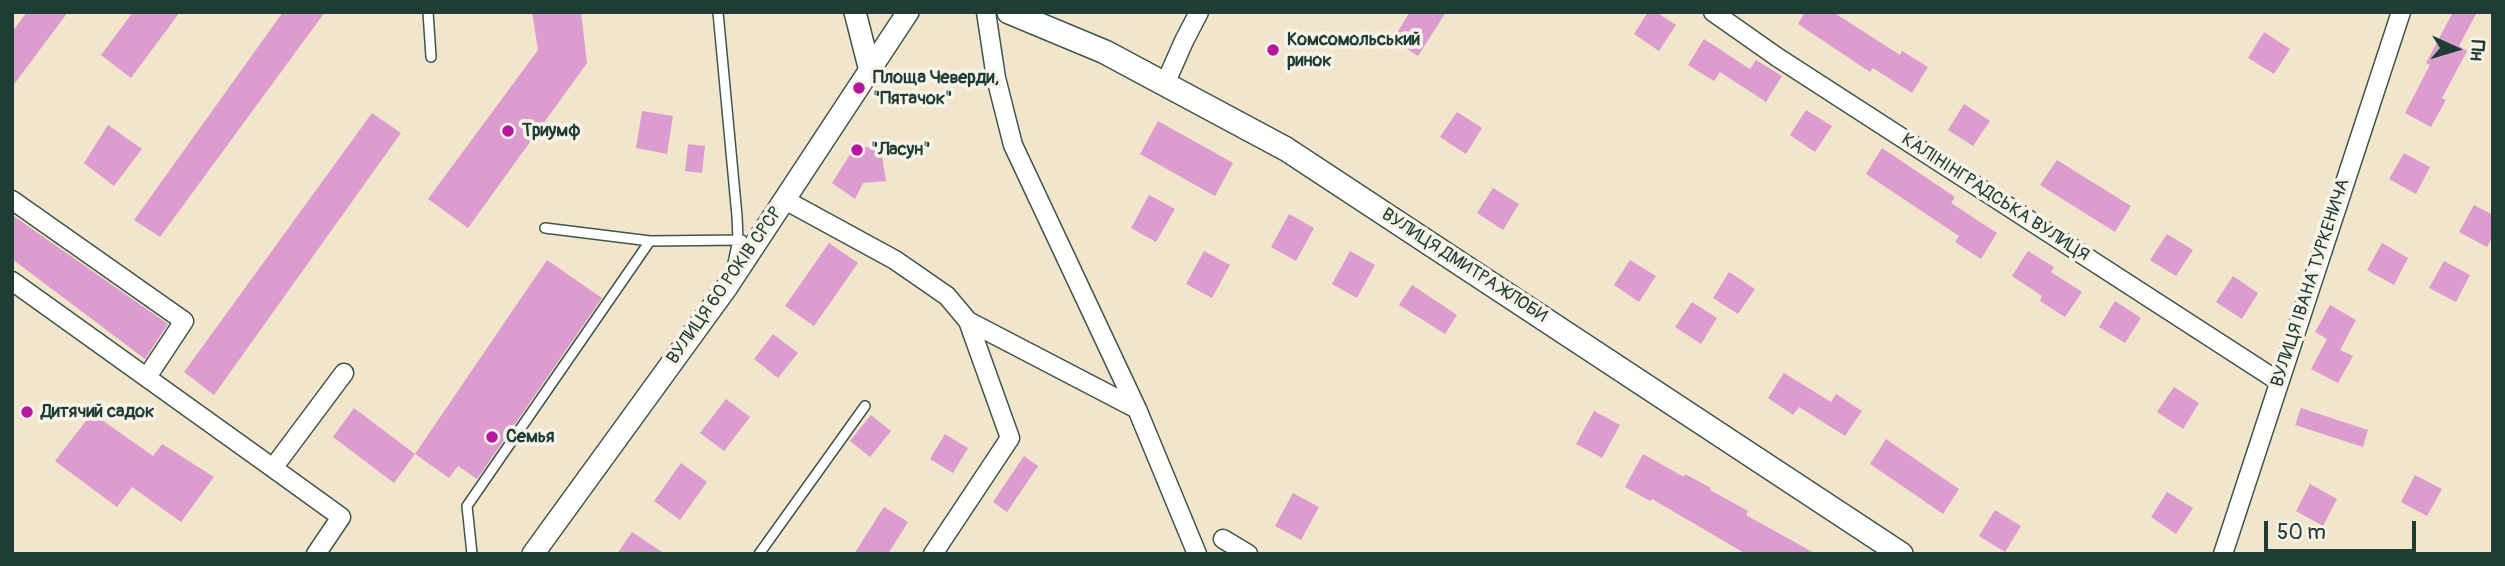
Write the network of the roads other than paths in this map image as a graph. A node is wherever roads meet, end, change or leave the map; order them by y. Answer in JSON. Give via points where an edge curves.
{"nodes":[{"id":1,"x":428,"y":12,"type":"edge"},
{"id":2,"x":718,"y":12,"type":"edge"},
{"id":3,"x":855,"y":12,"type":"edge"},
{"id":4,"x":908,"y":12,"type":"edge"},
{"id":5,"x":986,"y":12,"type":"edge"},
{"id":6,"x":1009,"y":12,"type":"edge"},
{"id":7,"x":1199,"y":12,"type":"edge"},
{"id":8,"x":1713,"y":12,"type":"edge"},
{"id":9,"x":2401,"y":12,"type":"edge"},
{"id":10,"x":431,"y":57,"type":"dead end"},
{"id":11,"x":870,"y":71,"type":"junction"},
{"id":12,"x":1165,"y":84,"type":"junction"},
{"id":13,"x":12,"y":200,"type":"edge"},
{"id":14,"x":785,"y":200,"type":"junction"},
{"id":15,"x":545,"y":228,"type":"dead end"},
{"id":16,"x":650,"y":241,"type":"junction"},
{"id":17,"x":747,"y":241,"type":"junction"},
{"id":18,"x":12,"y":281,"type":"edge"},
{"id":19,"x":968,"y":321,"type":"junction"},
{"id":20,"x":344,"y":373,"type":"dead end"},
{"id":21,"x":147,"y":377,"type":"junction"},
{"id":22,"x":2278,"y":381,"type":"junction"},
{"id":23,"x":865,"y":406,"type":"dead end"},
{"id":24,"x":1137,"y":409,"type":"junction"},
{"id":25,"x":273,"y":468,"type":"junction"},
{"id":26,"x":1223,"y":539,"type":"dead end"},
{"id":27,"x":316,"y":554,"type":"edge"},
{"id":28,"x":472,"y":554,"type":"edge"},
{"id":29,"x":533,"y":554,"type":"edge"},
{"id":30,"x":759,"y":554,"type":"edge"},
{"id":31,"x":933,"y":554,"type":"edge"},
{"id":32,"x":1197,"y":554,"type":"edge"},
{"id":33,"x":1248,"y":554,"type":"edge"},
{"id":34,"x":1901,"y":554,"type":"edge"},
{"id":35,"x":2223,"y":554,"type":"edge"}],
"edges":[{"from":1,"to":10,"type":"lane"},
{"from":2,"to":17,"type":"lane"},
{"from":3,"to":11,"type":"street"},
{"from":4,"to":11,"type":"street","name":"ВУЛИЦЯ 60 РОКІВ СРСР"},
{"from":5,"to":24,"type":"street","via":[[1013,145]]},
{"from":6,"to":12,"type":"main road","name":"ВУЛИЦЯ ДМИТРА ЖЛОБИ","via":[[1105,52]]},
{"from":7,"to":12,"type":"street"},
{"from":8,"to":22,"type":"street","name":"КАЛІНІНГРАДСЬКА ВУЛИЦЯ"},
{"from":9,"to":22,"type":"street","name":"ВУЛИЦЯ ІВАНА ТУРКЕНИЧА"},
{"from":11,"to":14,"type":"street","name":"ВУЛИЦЯ 60 РОКІВ СРСР"},
{"from":12,"to":34,"type":"main road","name":"ВУЛИЦЯ ДМИТРА ЖЛОБИ","via":[[1286,149]]},
{"from":13,"to":21,"type":"street","via":[[184,321]]},
{"from":14,"to":17,"type":"street","name":"ВУЛИЦЯ 60 РОКІВ СРСР"},
{"from":14,"to":19,"type":"street","via":[[895,260],[947,296]]},
{"from":15,"to":16,"type":"lane"},
{"from":16,"to":17,"type":"lane"},
{"from":16,"to":28,"type":"lane","via":[[467,506]]},
{"from":17,"to":29,"type":"street","name":"ВУЛИЦЯ 60 РОКІВ СРСР","via":[[727,287]]},
{"from":18,"to":21,"type":"street"},
{"from":19,"to":24,"type":"street"},
{"from":19,"to":31,"type":"street","via":[[1010,438]]},
{"from":20,"to":25,"type":"street"},
{"from":21,"to":25,"type":"street"},
{"from":22,"to":35,"type":"street","name":"ВУЛИЦЯ ІВАНА ТУРКЕНИЧА"},
{"from":23,"to":30,"type":"lane"},
{"from":24,"to":32,"type":"street"},
{"from":25,"to":27,"type":"street","via":[[341,517]]},
{"from":26,"to":33,"type":"street"}]}
